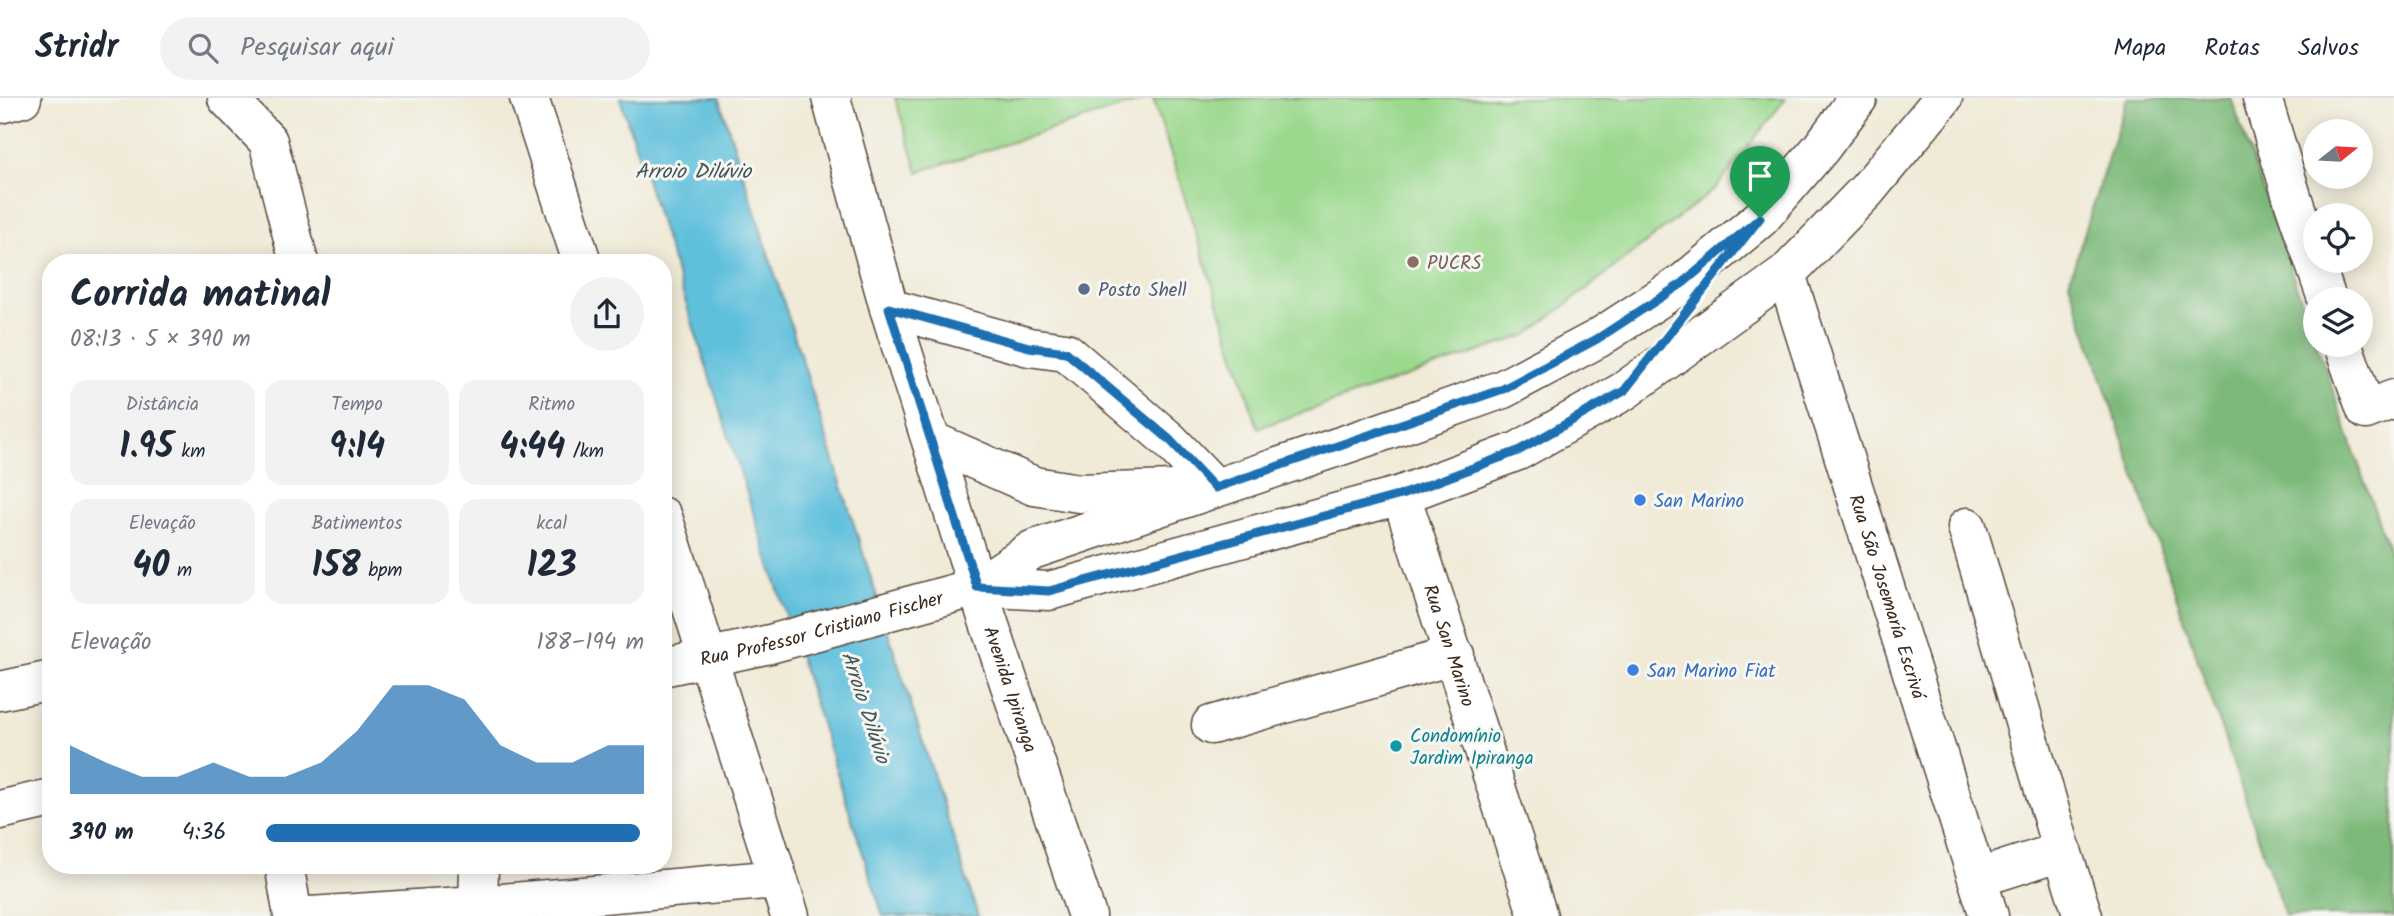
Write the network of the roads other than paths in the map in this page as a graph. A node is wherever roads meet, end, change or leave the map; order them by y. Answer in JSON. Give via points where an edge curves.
{"nodes":[{"id":1,"x":22,"y":98,"type":"edge"},
{"id":2,"x":227,"y":98,"type":"edge"},
{"id":3,"x":529,"y":98,"type":"edge"},
{"id":4,"x":831,"y":98,"type":"edge"},
{"id":5,"x":1858,"y":98,"type":"edge"},
{"id":6,"x":1943,"y":98,"type":"edge"},
{"id":7,"x":2262,"y":98,"type":"edge"},
{"id":8,"x":0,"y":104,"type":"edge"},
{"id":9,"x":1760,"y":218,"type":"junction"},
{"id":10,"x":297,"y":254,"type":"edge"},
{"id":11,"x":579,"y":254,"type":"edge"},
{"id":12,"x":1786,"y":274,"type":"junction"},
{"id":13,"x":2323,"y":287,"type":"edge"},
{"id":14,"x":889,"y":308,"type":"junction"},
{"id":15,"x":2347,"y":357,"type":"edge"},
{"id":16,"x":1624,"y":391,"type":"junction"},
{"id":17,"x":2394,"y":399,"type":"edge"},
{"id":18,"x":932,"y":441,"type":"junction"},
{"id":19,"x":1215,"y":488,"type":"junction"},
{"id":20,"x":1401,"y":495,"type":"junction"},
{"id":21,"x":1966,"y":527,"type":"dead end"},
{"id":22,"x":672,"y":545,"type":"edge"},
{"id":23,"x":977,"y":587,"type":"junction"},
{"id":24,"x":1455,"y":655,"type":"junction"},
{"id":25,"x":708,"y":658,"type":"junction"},
{"id":26,"x":672,"y":665,"type":"edge"},
{"id":27,"x":42,"y":682,"type":"edge"},
{"id":28,"x":0,"y":691,"type":"edge"},
{"id":29,"x":1211,"y":725,"type":"dead end"},
{"id":30,"x":42,"y":800,"type":"edge"},
{"id":31,"x":0,"y":810,"type":"edge"},
{"id":32,"x":2062,"y":851,"type":"junction"},
{"id":33,"x":286,"y":874,"type":"edge"},
{"id":34,"x":480,"y":874,"type":"edge"},
{"id":35,"x":1978,"y":878,"type":"junction"},
{"id":36,"x":778,"y":879,"type":"junction"},
{"id":37,"x":478,"y":911,"type":"edge"},
{"id":38,"x":293,"y":916,"type":"edge"},
{"id":39,"x":310,"y":916,"type":"edge"},
{"id":40,"x":790,"y":916,"type":"edge"},
{"id":41,"x":1087,"y":916,"type":"edge"},
{"id":42,"x":1538,"y":916,"type":"edge"},
{"id":43,"x":1989,"y":916,"type":"edge"},
{"id":44,"x":2084,"y":916,"type":"edge"}],
"edges":[{"from":1,"to":8,"type":"main road"},
{"from":2,"to":10,"type":"main road","via":[[268,141]]},
{"from":3,"to":11,"type":"main road"},
{"from":4,"to":14,"type":"main road","name":"Avenida Ipiranga"},
{"from":5,"to":9,"type":"main road","name":"Rua Professor Cristiano Fischer"},
{"from":6,"to":12,"type":"main road","name":"Rua Professor Cristiano Fischer","via":[[1867,190]]},
{"from":7,"to":13,"type":"main road"},
{"from":9,"to":16,"type":"main road"},
{"from":9,"to":19,"type":"main road","name":"Rua Professor Cristiano Fischer","via":[[1683,283],[1597,339],[1503,389]]},
{"from":12,"to":16,"type":"main road","name":"Rua Professor Cristiano Fischer"},
{"from":12,"to":35,"type":"main road","name":"Rua São Josemaría Escrivá"},
{"from":14,"to":18,"type":"main road","name":"Avenida Ipiranga"},
{"from":14,"to":19,"type":"main road","via":[[1029,347],[1066,352],[1170,440]]},
{"from":15,"to":17,"type":"main road","via":[[2366,410]]},
{"from":16,"to":20,"type":"main road","name":"Rua Professor Cristiano Fischer","via":[[1518,451]]},
{"from":18,"to":19,"type":"main road","via":[[1034,486],[1079,493]]},
{"from":18,"to":23,"type":"main road","name":"Avenida Ipiranga"},
{"from":19,"to":23,"type":"main road","name":"Rua Professor Cristiano Fischer","via":[[1032,550]]},
{"from":20,"to":23,"type":"main road","name":"Rua Professor Cristiano Fischer","via":[[1049,591]]},
{"from":20,"to":24,"type":"main road","name":"Rua San Marino"},
{"from":21,"to":32,"type":"main road"},
{"from":22,"to":25,"type":"main road"},
{"from":23,"to":25,"type":"main road","name":"Rua Professor Cristiano Fischer"},
{"from":23,"to":41,"type":"main road","name":"Avenida Ipiranga"},
{"from":24,"to":29,"type":"main road"},
{"from":24,"to":42,"type":"main road","name":"Rua San Marino"},
{"from":25,"to":26,"type":"main road","name":"Rua Professor Cristiano Fischer"},
{"from":25,"to":36,"type":"main road"},
{"from":27,"to":28,"type":"main road"},
{"from":30,"to":31,"type":"main road"},
{"from":32,"to":35,"type":"main road"},
{"from":32,"to":44,"type":"main road"},
{"from":33,"to":38,"type":"main road"},
{"from":34,"to":37,"type":"main road"},
{"from":35,"to":43,"type":"main road","name":"Rua São Josemaría Escrivá"},
{"from":36,"to":37,"type":"main road"},
{"from":36,"to":40,"type":"main road"},
{"from":37,"to":39,"type":"main road"}]}
